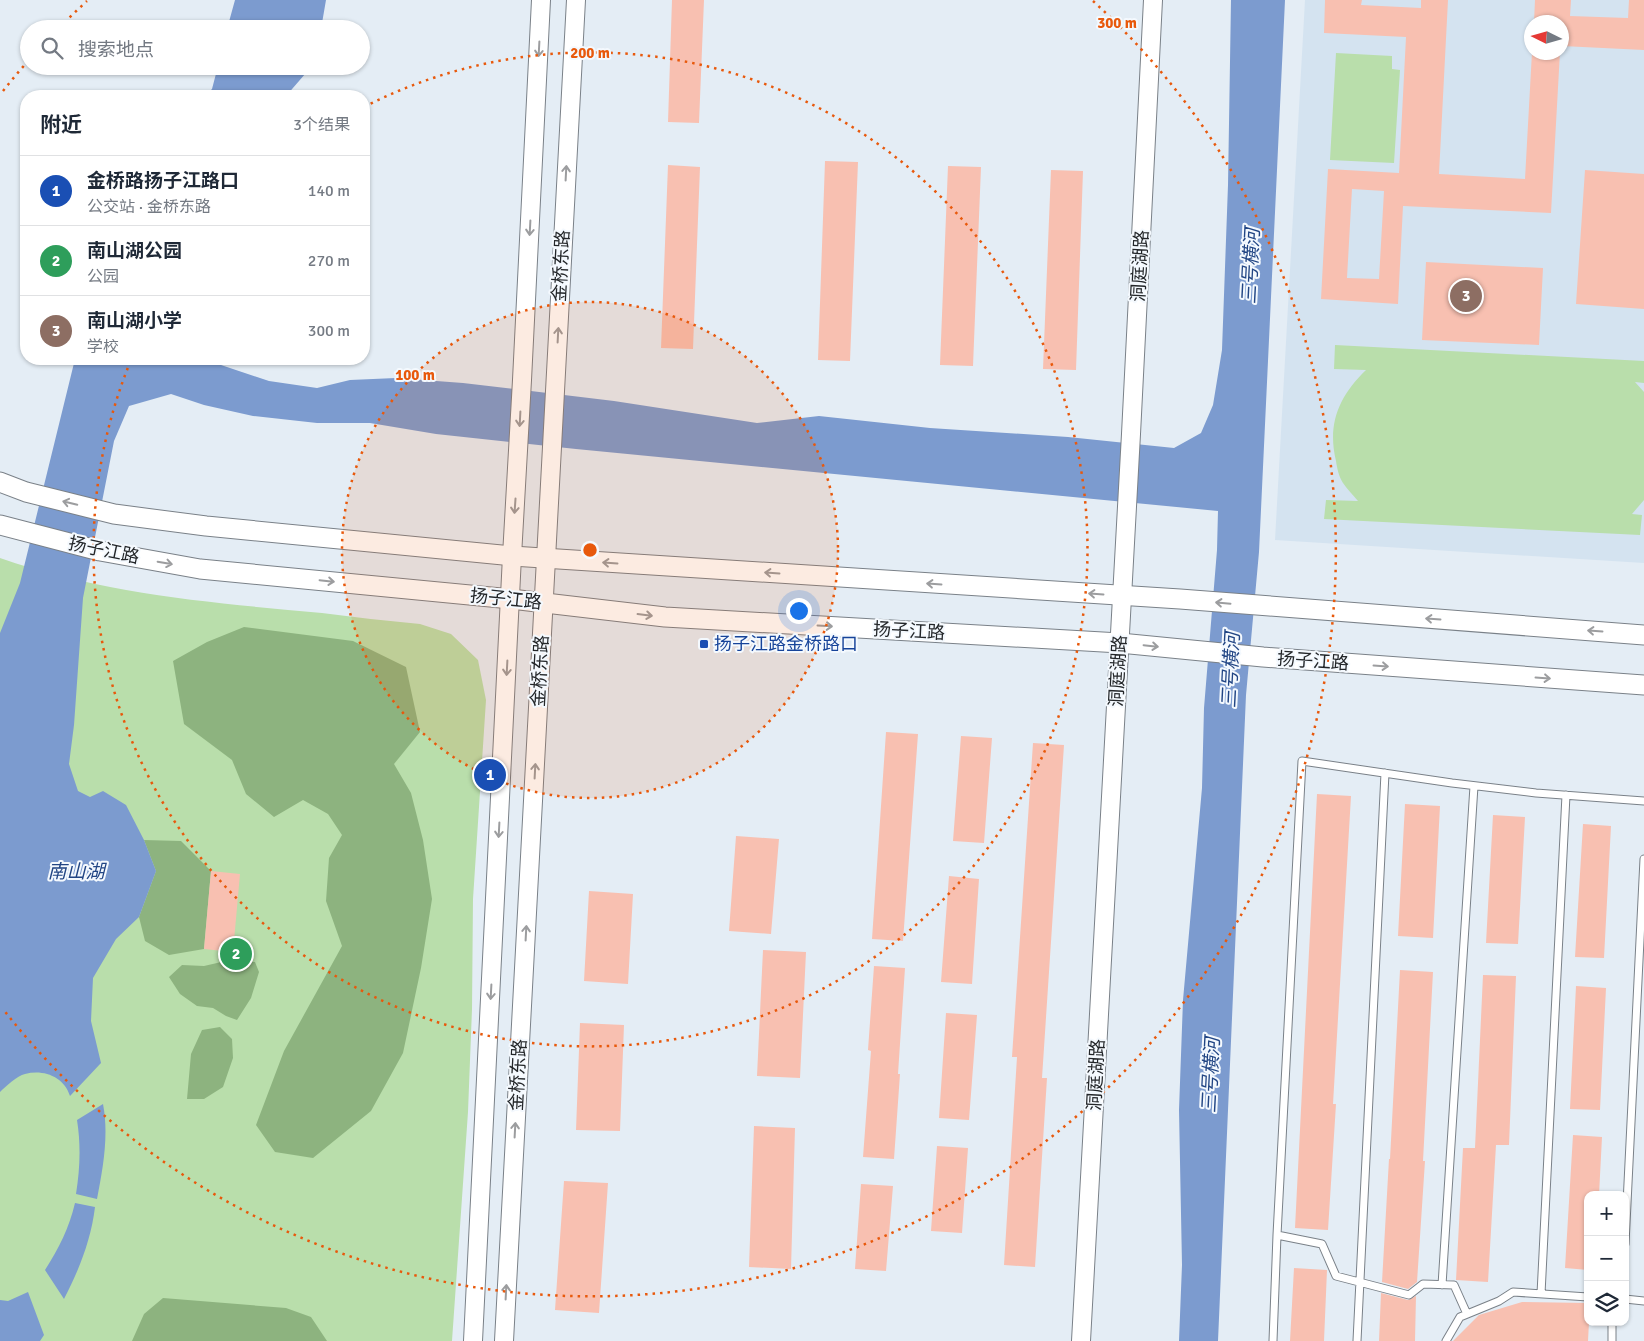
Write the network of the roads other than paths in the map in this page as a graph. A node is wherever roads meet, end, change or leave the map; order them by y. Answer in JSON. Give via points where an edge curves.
{"nodes":[{"id":1,"x":541,"y":0,"type":"edge"},
{"id":2,"x":576,"y":0,"type":"edge"},
{"id":3,"x":1153,"y":0,"type":"edge"},
{"id":4,"x":0,"y":482,"type":"edge"},
{"id":5,"x":0,"y":525,"type":"edge"},
{"id":6,"x":512,"y":556,"type":"junction"},
{"id":7,"x":546,"y":559,"type":"junction"},
{"id":8,"x":1122,"y":596,"type":"junction"},
{"id":9,"x":510,"y":599,"type":"junction"},
{"id":10,"x":544,"y":603,"type":"junction"},
{"id":11,"x":1644,"y":635,"type":"edge"},
{"id":12,"x":1120,"y":642,"type":"junction"},
{"id":13,"x":1644,"y":685,"type":"edge"},
{"id":14,"x":1385,"y":773,"type":"junction"},
{"id":15,"x":1474,"y":786,"type":"junction"},
{"id":16,"x":1566,"y":795,"type":"junction"},
{"id":17,"x":1644,"y":801,"type":"edge"},
{"id":18,"x":1644,"y":859,"type":"edge"},
{"id":19,"x":1278,"y":1235,"type":"junction"},
{"id":20,"x":1625,"y":1236,"type":"edge"},
{"id":21,"x":1360,"y":1283,"type":"junction"},
{"id":22,"x":1442,"y":1285,"type":"junction"},
{"id":23,"x":1541,"y":1294,"type":"junction"},
{"id":24,"x":1584,"y":1297,"type":"edge"},
{"id":25,"x":1629,"y":1300,"type":"edge"},
{"id":26,"x":1644,"y":1301,"type":"edge"},
{"id":27,"x":1467,"y":1314,"type":"junction"},
{"id":28,"x":1612,"y":1326,"type":"edge"},
{"id":29,"x":473,"y":1341,"type":"edge"},
{"id":30,"x":504,"y":1341,"type":"edge"},
{"id":31,"x":1081,"y":1341,"type":"edge"},
{"id":32,"x":1273,"y":1341,"type":"edge"},
{"id":33,"x":1357,"y":1341,"type":"edge"},
{"id":34,"x":1446,"y":1341,"type":"edge"},
{"id":35,"x":1612,"y":1341,"type":"edge"}],
"edges":[{"from":1,"to":6,"type":"street","name":"金桥东路","one_way":true},
{"from":7,"to":2,"type":"street","name":"金桥东路","one_way":true},
{"from":3,"to":8,"type":"street","name":"洞庭湖路"},
{"from":6,"to":4,"type":"main road","one_way":true,"via":[[114,514],[26,492]]},
{"from":5,"to":9,"type":"main road","name":"扬子江路","one_way":true,"via":[[100,551],[200,569]]},
{"from":6,"to":7,"type":"main road"},
{"from":6,"to":9,"type":"street","name":"金桥东路"},
{"from":8,"to":7,"type":"main road","one_way":true},
{"from":7,"to":10,"type":"street","name":"金桥东路"},
{"from":11,"to":8,"type":"main road","one_way":true},
{"from":8,"to":12,"type":"street","name":"洞庭湖路"},
{"from":9,"to":10,"type":"main road","name":"扬子江路"},
{"from":9,"to":29,"type":"street","name":"金桥东路","one_way":true},
{"from":10,"to":12,"type":"main road","name":"扬子江路","one_way":true,"via":[[665,617]]},
{"from":30,"to":10,"type":"street","name":"金桥东路","one_way":true},
{"from":12,"to":13,"type":"main road","name":"扬子江路","one_way":true,"via":[[1262,657]]},
{"from":12,"to":31,"type":"street","name":"洞庭湖路"},
{"from":14,"to":15,"type":"lane"},
{"from":14,"to":19,"type":"lane","via":[[1302,761]]},
{"from":14,"to":21,"type":"lane"},
{"from":15,"to":16,"type":"lane"},
{"from":15,"to":22,"type":"lane"},
{"from":16,"to":17,"type":"lane"},
{"from":16,"to":23,"type":"lane"},
{"from":18,"to":20,"type":"lane"},
{"from":19,"to":21,"type":"lane","via":[[1322,1244],[1336,1276]]},
{"from":19,"to":32,"type":"lane"},
{"from":21,"to":22,"type":"lane","via":[[1409,1295],[1423,1284]]},
{"from":21,"to":33,"type":"lane"},
{"from":22,"to":27,"type":"lane","via":[[1454,1285]]},
{"from":23,"to":24,"type":"lane"},
{"from":23,"to":27,"type":"lane","via":[[1514,1292]]},
{"from":25,"to":26,"type":"lane"},
{"from":27,"to":34,"type":"lane","via":[[1460,1317]]},
{"from":28,"to":35,"type":"lane"}]}
